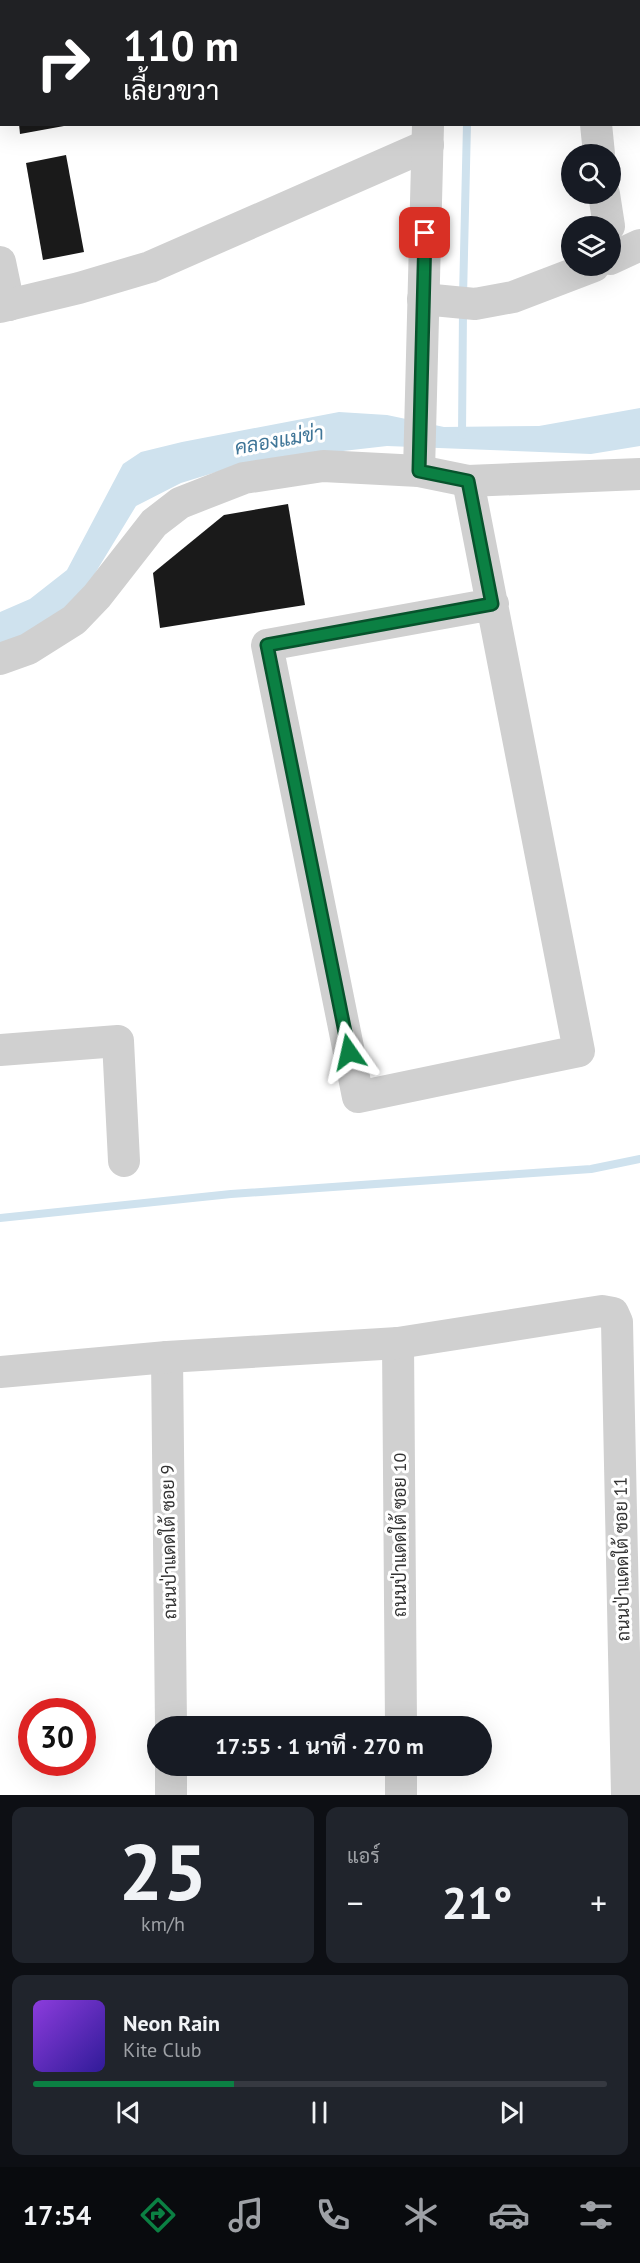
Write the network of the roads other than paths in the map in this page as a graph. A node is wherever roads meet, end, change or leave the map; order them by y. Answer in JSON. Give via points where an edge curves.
{"nodes":[{"id":1,"x":596,"y":126,"type":"edge"},
{"id":2,"x":428,"y":135,"type":"edge"},
{"id":3,"x":598,"y":144,"type":"edge"},
{"id":4,"x":0,"y":262,"type":"edge"},
{"id":5,"x":562,"y":276,"type":"edge"},
{"id":6,"x":450,"y":301,"type":"junction"},
{"id":7,"x":5,"y":306,"type":"edge"},
{"id":8,"x":419,"y":471,"type":"junction"},
{"id":9,"x":640,"y":474,"type":"edge"},
{"id":10,"x":468,"y":481,"type":"junction"},
{"id":11,"x":492,"y":604,"type":"junction"},
{"id":12,"x":0,"y":659,"type":"edge"},
{"id":13,"x":0,"y":1050,"type":"edge"},
{"id":14,"x":124,"y":1161,"type":"dead end"},
{"id":15,"x":398,"y":1343,"type":"junction"},
{"id":16,"x":166,"y":1357,"type":"junction"},
{"id":17,"x":0,"y":1372,"type":"edge"},
{"id":18,"x":171,"y":1716,"type":"edge"},
{"id":19,"x":401,"y":1716,"type":"edge"},
{"id":20,"x":171,"y":1776,"type":"edge"},
{"id":21,"x":401,"y":1776,"type":"edge"},
{"id":22,"x":171,"y":1795,"type":"edge"},
{"id":23,"x":401,"y":1795,"type":"edge"},
{"id":24,"x":627,"y":1795,"type":"edge"}],
"edges":[{"from":1,"to":3,"type":"street"},
{"from":2,"to":6,"type":"street"},
{"from":2,"to":7,"type":"street","via":[[150,267]]},
{"from":4,"to":7,"type":"street"},
{"from":5,"to":6,"type":"street","via":[[513,297]]},
{"from":6,"to":8,"type":"street","via":[[420,406]]},
{"from":8,"to":10,"type":"street"},
{"from":8,"to":12,"type":"street","via":[[323,466],[287,470],[244,478],[180,503],[154,523],[74,620],[28,649]]},
{"from":9,"to":10,"type":"street"},
{"from":10,"to":11,"type":"street"},
{"from":11,"to":11,"type":"street","via":[[579,1051],[358,1097],[267,645]]},
{"from":13,"to":14,"type":"street","via":[[118,1041]]},
{"from":15,"to":16,"type":"street"},
{"from":15,"to":19,"type":"street","name":"ถนนป่าแดดใต้ ซอย 10"},
{"from":15,"to":24,"type":"street","name":"ถนนป่าแดดใต้ ซอย 11","via":[[602,1311],[613,1313],[617,1322]]},
{"from":16,"to":17,"type":"street"},
{"from":16,"to":18,"type":"street","name":"ถนนป่าแดดใต้ ซอย 9"},
{"from":20,"to":22,"type":"street"},
{"from":21,"to":23,"type":"street"}]}
